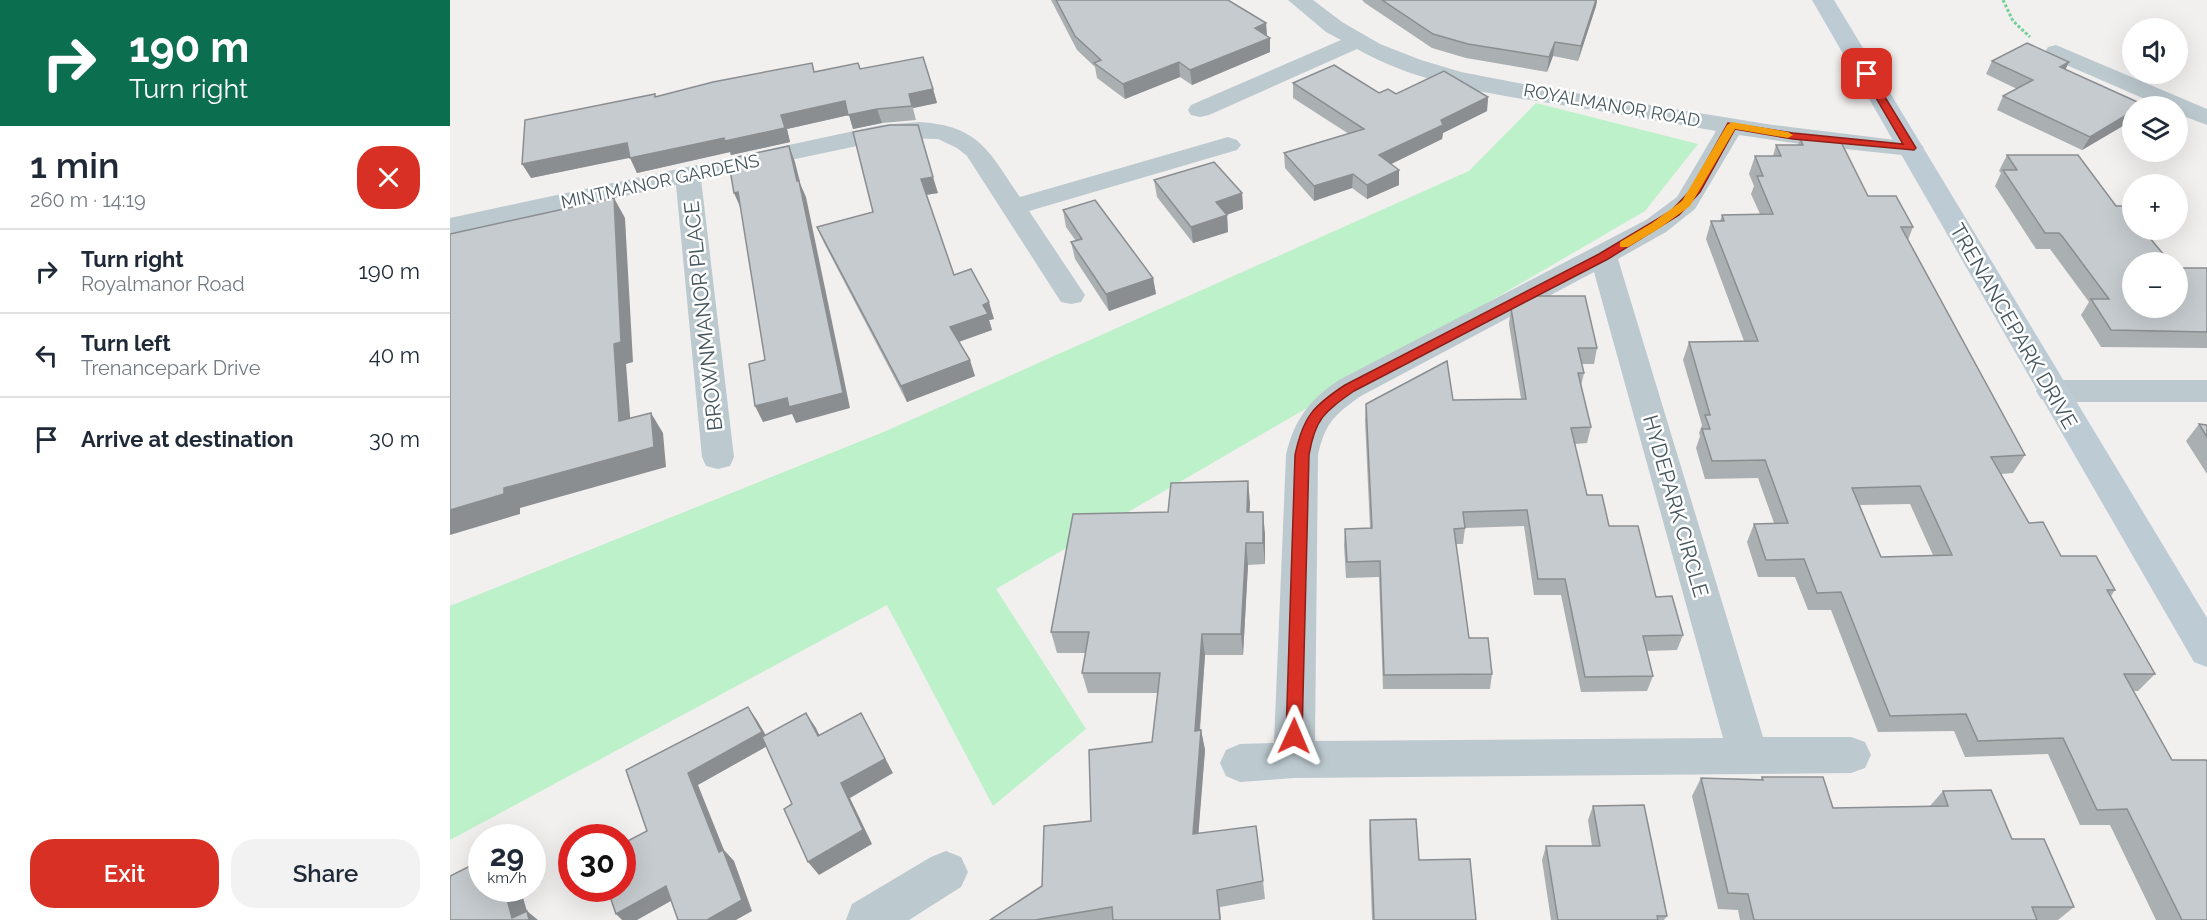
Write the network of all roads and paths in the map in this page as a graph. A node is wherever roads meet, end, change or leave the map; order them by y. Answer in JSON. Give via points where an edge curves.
{"nodes":[{"id":1,"x":1299,"y":0,"type":"edge"},
{"id":2,"x":1822,"y":0,"type":"edge"},
{"id":3,"x":2003,"y":0,"type":"edge"},
{"id":4,"x":1355,"y":42,"type":"junction"},
{"id":5,"x":2056,"y":52,"type":"joint"},
{"id":6,"x":1200,"y":110,"type":"dead end"},
{"id":7,"x":2207,"y":118,"type":"edge"},
{"id":8,"x":1732,"y":125,"type":"junction"},
{"id":9,"x":1228,"y":145,"type":"dead end"},
{"id":10,"x":1911,"y":148,"type":"junction"},
{"id":11,"x":688,"y":175,"type":"junction"},
{"id":12,"x":1012,"y":208,"type":"junction"},
{"id":13,"x":450,"y":226,"type":"edge"},
{"id":14,"x":1604,"y":256,"type":"junction"},
{"id":15,"x":1071,"y":295,"type":"dead end"},
{"id":16,"x":2207,"y":391,"type":"edge"},
{"id":17,"x":2052,"y":392,"type":"junction"},
{"id":18,"x":718,"y":457,"type":"dead end"},
{"id":19,"x":2207,"y":651,"type":"edge"},
{"id":20,"x":1851,"y":755,"type":"dead end"},
{"id":21,"x":1748,"y":756,"type":"junction"},
{"id":22,"x":1293,"y":760,"type":"junction"},
{"id":23,"x":1240,"y":763,"type":"dead end"},
{"id":24,"x":946,"y":872,"type":"dead end"},
{"id":25,"x":868,"y":920,"type":"edge"}],
"edges":[{"from":1,"to":4,"type":"street","name":"ROYALMANOR ROAD"},
{"from":2,"to":10,"type":"street","name":"TRENANCEPARK DRIVE"},
{"from":3,"to":5,"type":"path","via":[[2024,34]]},
{"from":4,"to":6,"type":"street"},
{"from":4,"to":8,"type":"street","name":"ROYALMANOR ROAD","via":[[1453,76]]},
{"from":5,"to":7,"type":"street"},
{"from":8,"to":10,"type":"street","name":"ROYALMANOR ROAD","via":[[1793,136]]},
{"from":8,"to":14,"type":"street","via":[[1686,203],[1656,226]]},
{"from":9,"to":12,"type":"street"},
{"from":10,"to":17,"type":"street","name":"TRENANCEPARK DRIVE"},
{"from":11,"to":12,"type":"street","name":"MINTMANOR GARDENS","via":[[882,132],[929,129],[967,142]]},
{"from":11,"to":13,"type":"street","name":"MINTMANOR GARDENS"},
{"from":11,"to":18,"type":"street","name":"BROWNMANOR PLACE"},
{"from":12,"to":15,"type":"street","name":"MINTMANOR GARDENS"},
{"from":14,"to":21,"type":"street","name":"HYDEPARK CIRCLE"},
{"from":14,"to":22,"type":"street","via":[[1350,388],[1317,414],[1306,432],[1302,455]]},
{"from":16,"to":17,"type":"street"},
{"from":17,"to":19,"type":"street","name":"TRENANCEPARK DRIVE"},
{"from":20,"to":21,"type":"street"},
{"from":21,"to":22,"type":"street"},
{"from":22,"to":23,"type":"street"},
{"from":24,"to":25,"type":"street"}]}
